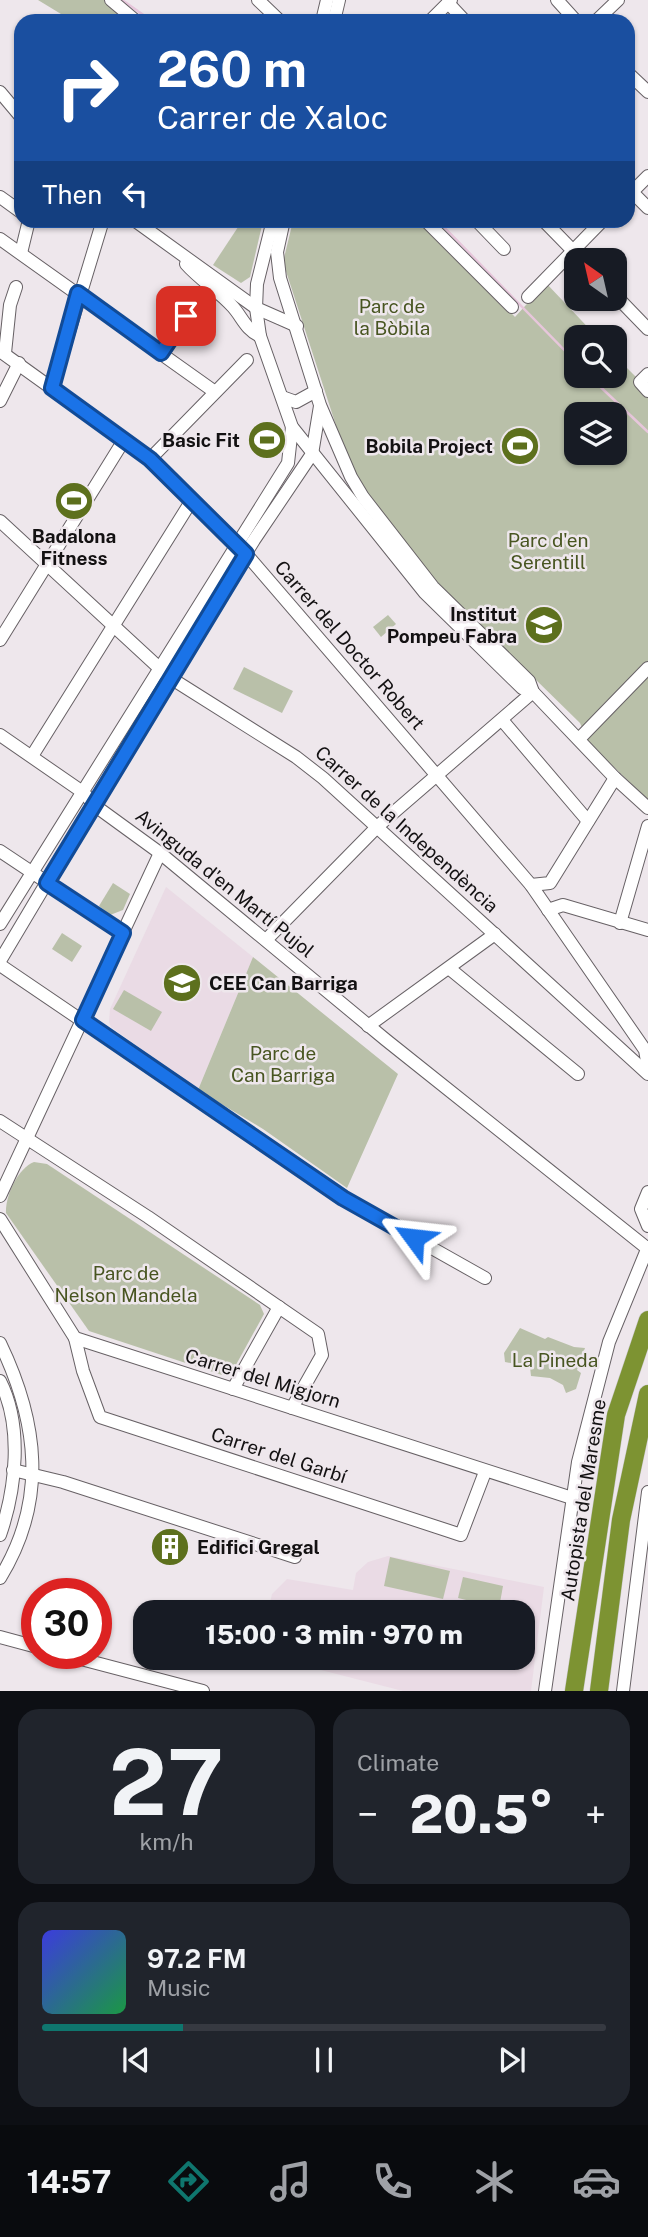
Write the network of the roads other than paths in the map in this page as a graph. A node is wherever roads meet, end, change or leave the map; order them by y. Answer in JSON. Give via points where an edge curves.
{"nodes":[{"id":1,"x":111,"y":0,"type":"edge"},
{"id":2,"x":258,"y":0,"type":"edge"},
{"id":3,"x":556,"y":0,"type":"edge"},
{"id":4,"x":618,"y":0,"type":"edge"},
{"id":5,"x":128,"y":14,"type":"edge"},
{"id":6,"x":273,"y":14,"type":"edge"},
{"id":7,"x":569,"y":14,"type":"edge"},
{"id":8,"x":603,"y":14,"type":"edge"},
{"id":9,"x":635,"y":80,"type":"edge"},
{"id":10,"x":0,"y":92,"type":"edge"},
{"id":11,"x":648,"y":92,"type":"edge"},
{"id":12,"x":14,"y":109,"type":"edge"},
{"id":13,"x":27,"y":228,"type":"edge"},
{"id":14,"x":100,"y":228,"type":"edge"},
{"id":15,"x":145,"y":228,"type":"edge"},
{"id":16,"x":276,"y":228,"type":"edge"},
{"id":17,"x":277,"y":228,"type":"edge"},
{"id":18,"x":433,"y":228,"type":"edge"},
{"id":19,"x":484,"y":228,"type":"edge"},
{"id":20,"x":551,"y":228,"type":"edge"},
{"id":21,"x":595,"y":228,"type":"edge"},
{"id":22,"x":0,"y":239,"type":"edge"},
{"id":23,"x":570,"y":248,"type":"edge"},
{"id":24,"x":576,"y":248,"type":"edge"},
{"id":25,"x":173,"y":249,"type":"junction"},
{"id":26,"x":504,"y":249,"type":"dead end"},
{"id":27,"x":21,"y":253,"type":"junction"},
{"id":28,"x":564,"y":260,"type":"edge"},
{"id":29,"x":257,"y":284,"type":"junction"},
{"id":30,"x":16,"y":287,"type":"dead end"},
{"id":31,"x":234,"y":292,"type":"junction"},
{"id":32,"x":78,"y":293,"type":"junction"},
{"id":33,"x":528,"y":297,"type":"dead end"},
{"id":34,"x":198,"y":298,"type":"dead end"},
{"id":35,"x":627,"y":306,"type":"edge"},
{"id":36,"x":512,"y":307,"type":"dead end"},
{"id":37,"x":256,"y":308,"type":"junction"},
{"id":38,"x":283,"y":319,"type":"junction"},
{"id":39,"x":296,"y":326,"type":"junction"},
{"id":40,"x":648,"y":328,"type":"edge"},
{"id":41,"x":260,"y":336,"type":"junction"},
{"id":42,"x":2,"y":352,"type":"edge"},
{"id":43,"x":161,"y":353,"type":"junction"},
{"id":44,"x":247,"y":360,"type":"dead end"},
{"id":45,"x":19,"y":363,"type":"junction"},
{"id":46,"x":52,"y":388,"type":"junction"},
{"id":47,"x":316,"y":391,"type":"junction"},
{"id":48,"x":215,"y":392,"type":"junction"},
{"id":49,"x":282,"y":397,"type":"junction"},
{"id":50,"x":0,"y":401,"type":"edge"},
{"id":51,"x":320,"y":405,"type":"junction"},
{"id":52,"x":292,"y":427,"type":"junction"},
{"id":53,"x":124,"y":440,"type":"junction"},
{"id":54,"x":312,"y":454,"type":"junction"},
{"id":55,"x":150,"y":459,"type":"junction"},
{"id":56,"x":192,"y":500,"type":"junction"},
{"id":57,"x":0,"y":521,"type":"edge"},
{"id":58,"x":236,"y":544,"type":"junction"},
{"id":59,"x":246,"y":554,"type":"junction"},
{"id":60,"x":47,"y":564,"type":"junction"},
{"id":61,"x":115,"y":624,"type":"junction"},
{"id":62,"x":0,"y":640,"type":"edge"},
{"id":63,"x":648,"y":668,"type":"edge"},
{"id":64,"x":165,"y":672,"type":"junction"},
{"id":65,"x":533,"y":692,"type":"junction"},
{"id":66,"x":502,"y":720,"type":"junction"},
{"id":67,"x":0,"y":735,"type":"edge"},
{"id":68,"x":579,"y":739,"type":"junction"},
{"id":69,"x":32,"y":755,"type":"junction"},
{"id":70,"x":438,"y":777,"type":"junction"},
{"id":71,"x":615,"y":778,"type":"junction"},
{"id":72,"x":84,"y":793,"type":"junction"},
{"id":73,"x":94,"y":805,"type":"junction"},
{"id":74,"x":648,"y":808,"type":"edge"},
{"id":75,"x":588,"y":821,"type":"junction"},
{"id":76,"x":648,"y":826,"type":"edge"},
{"id":77,"x":378,"y":827,"type":"junction"},
{"id":78,"x":0,"y":851,"type":"edge"},
{"id":79,"x":160,"y":853,"type":"junction"},
{"id":80,"x":32,"y":873,"type":"junction"},
{"id":81,"x":47,"y":883,"type":"junction"},
{"id":82,"x":550,"y":883,"type":"junction"},
{"id":83,"x":531,"y":885,"type":"junction"},
{"id":84,"x":553,"y":907,"type":"junction"},
{"id":85,"x":620,"y":922,"type":"junction"},
{"id":86,"x":0,"y":924,"type":"edge"},
{"id":87,"x":648,"y":930,"type":"edge"},
{"id":88,"x":123,"y":933,"type":"junction"},
{"id":89,"x":495,"y":934,"type":"junction"},
{"id":90,"x":267,"y":940,"type":"junction"},
{"id":91,"x":0,"y":963,"type":"edge"},
{"id":92,"x":450,"y":969,"type":"junction"},
{"id":93,"x":83,"y":1020,"type":"junction"},
{"id":94,"x":368,"y":1026,"type":"junction"},
{"id":95,"x":647,"y":1047,"type":"edge"},
{"id":96,"x":648,"y":1067,"type":"edge"},
{"id":97,"x":578,"y":1074,"type":"dead end"},
{"id":98,"x":648,"y":1074,"type":"edge"},
{"id":99,"x":0,"y":1121,"type":"edge"},
{"id":100,"x":25,"y":1139,"type":"junction"},
{"id":101,"x":648,"y":1192,"type":"edge"},
{"id":102,"x":0,"y":1196,"type":"edge"},
{"id":103,"x":0,"y":1219,"type":"edge"},
{"id":104,"x":646,"y":1223,"type":"edge"},
{"id":105,"x":617,"y":1226,"type":"junction"},
{"id":106,"x":648,"y":1248,"type":"edge"},
{"id":107,"x":485,"y":1278,"type":"dead end"},
{"id":108,"x":279,"y":1307,"type":"junction"},
{"id":109,"x":648,"y":1320,"type":"edge"},
{"id":110,"x":75,"y":1338,"type":"junction"},
{"id":111,"x":0,"y":1343,"type":"edge"},
{"id":112,"x":0,"y":1381,"type":"edge"},
{"id":113,"x":233,"y":1389,"type":"junction"},
{"id":114,"x":648,"y":1394,"type":"edge"},
{"id":115,"x":292,"y":1408,"type":"junction"},
{"id":116,"x":13,"y":1470,"type":"junction"},
{"id":117,"x":485,"y":1472,"type":"junction"},
{"id":118,"x":34,"y":1474,"type":"junction"},
{"id":119,"x":648,"y":1496,"type":"edge"},
{"id":120,"x":572,"y":1498,"type":"junction"},
{"id":121,"x":0,"y":1535,"type":"edge"},
{"id":122,"x":295,"y":1557,"type":"dead end"},
{"id":123,"x":0,"y":1578,"type":"edge"},
{"id":124,"x":0,"y":1637,"type":"edge"},
{"id":125,"x":21,"y":1643,"type":"edge"},
{"id":126,"x":112,"y":1667,"type":"edge"},
{"id":127,"x":202,"y":1691,"type":"edge"},
{"id":128,"x":545,"y":1691,"type":"edge"},
{"id":129,"x":575,"y":1691,"type":"edge"},
{"id":130,"x":598,"y":1691,"type":"edge"},
{"id":131,"x":623,"y":1691,"type":"edge"}],
"edges":[{"from":1,"to":5,"type":"street"},
{"from":2,"to":6,"type":"street"},
{"from":3,"to":7,"type":"street"},
{"from":4,"to":8,"type":"street"},
{"from":9,"to":11,"type":"street"},
{"from":10,"to":12,"type":"street"},
{"from":13,"to":27,"type":"street"},
{"from":14,"to":32,"type":"street"},
{"from":15,"to":25,"type":"street"},
{"from":16,"to":29,"type":"street"},
{"from":17,"to":39,"type":"street","via":[[278,269]]},
{"from":18,"to":36,"type":"street"},
{"from":19,"to":26,"type":"street"},
{"from":20,"to":23,"type":"street"},
{"from":21,"to":24,"type":"street"},
{"from":22,"to":27,"type":"street"},
{"from":25,"to":31,"type":"street"},
{"from":25,"to":41,"type":"street","via":[[199,279],[232,306],[247,328]]},
{"from":27,"to":32,"type":"street"},
{"from":28,"to":33,"type":"street"},
{"from":29,"to":31,"type":"street"},
{"from":29,"to":37,"type":"street"},
{"from":30,"to":42,"type":"street"},
{"from":31,"to":37,"type":"street"},
{"from":32,"to":43,"type":"street"},
{"from":32,"to":46,"type":"street"},
{"from":34,"to":43,"type":"street"},
{"from":35,"to":40,"type":"street"},
{"from":37,"to":38,"type":"street"},
{"from":37,"to":41,"type":"street"},
{"from":38,"to":39,"type":"street"},
{"from":38,"to":41,"type":"street"},
{"from":39,"to":47,"type":"street"},
{"from":41,"to":49,"type":"street"},
{"from":42,"to":45,"type":"street","name":"Carrer del Doctor Robert"},
{"from":43,"to":48,"type":"street"},
{"from":44,"to":48,"type":"street"},
{"from":45,"to":46,"type":"street","name":"Carrer del Doctor Robert"},
{"from":45,"to":50,"type":"street"},
{"from":46,"to":53,"type":"street","name":"Carrer del Doctor Robert"},
{"from":47,"to":49,"type":"street","via":[[296,402]]},
{"from":47,"to":51,"type":"street"},
{"from":48,"to":55,"type":"street"},
{"from":49,"to":52,"type":"street"},
{"from":51,"to":54,"type":"street"},
{"from":51,"to":65,"type":"street","via":[[363,497],[433,587],[529,681]]},
{"from":52,"to":54,"type":"street"},
{"from":52,"to":58,"type":"street","via":[[288,463]]},
{"from":53,"to":55,"type":"street","name":"Carrer del Doctor Robert"},
{"from":53,"to":60,"type":"street"},
{"from":54,"to":59,"type":"street"},
{"from":54,"to":65,"type":"street","via":[[425,593],[522,688]]},
{"from":55,"to":56,"type":"street","name":"Carrer del Doctor Robert"},
{"from":56,"to":58,"type":"street","name":"Carrer del Doctor Robert"},
{"from":56,"to":61,"type":"street"},
{"from":57,"to":60,"type":"street","name":"Carrer de la Independència"},
{"from":58,"to":59,"type":"street","name":"Carrer del Doctor Robert"},
{"from":58,"to":64,"type":"street"},
{"from":59,"to":64,"type":"street"},
{"from":59,"to":70,"type":"street","name":"Carrer del Doctor Robert"},
{"from":60,"to":61,"type":"street","name":"Carrer de la Independència"},
{"from":60,"to":62,"type":"street"},
{"from":61,"to":64,"type":"street","name":"Carrer de la Independència"},
{"from":61,"to":69,"type":"street"},
{"from":63,"to":68,"type":"street"},
{"from":64,"to":72,"type":"street"},
{"from":64,"to":73,"type":"street"},
{"from":64,"to":77,"type":"street","name":"Carrer de la Independència","via":[[296,757]]},
{"from":65,"to":66,"type":"street"},
{"from":65,"to":68,"type":"street"},
{"from":66,"to":70,"type":"street"},
{"from":66,"to":75,"type":"street"},
{"from":67,"to":69,"type":"street","name":"Avinguda d'en Martí Pujol"},
{"from":68,"to":71,"type":"street"},
{"from":69,"to":72,"type":"street","name":"Avinguda d'en Martí Pujol"},
{"from":70,"to":77,"type":"street"},
{"from":70,"to":83,"type":"street","name":"Carrer del Doctor Robert"},
{"from":71,"to":74,"type":"street"},
{"from":71,"to":75,"type":"street"},
{"from":72,"to":73,"type":"street","name":"Avinguda d'en Martí Pujol"},
{"from":72,"to":80,"type":"street"},
{"from":73,"to":79,"type":"street","name":"Avinguda d'en Martí Pujol"},
{"from":73,"to":81,"type":"street"},
{"from":75,"to":82,"type":"street"},
{"from":76,"to":85,"type":"street"},
{"from":77,"to":89,"type":"street","name":"Carrer de la Independència"},
{"from":77,"to":90,"type":"street"},
{"from":78,"to":80,"type":"street"},
{"from":79,"to":88,"type":"street"},
{"from":79,"to":90,"type":"street","name":"Avinguda d'en Martí Pujol"},
{"from":80,"to":81,"type":"street"},
{"from":80,"to":86,"type":"street"},
{"from":81,"to":88,"type":"street"},
{"from":81,"to":91,"type":"street"},
{"from":82,"to":83,"type":"street"},
{"from":82,"to":84,"type":"street"},
{"from":83,"to":84,"type":"street","name":"Carrer del Doctor Robert"},
{"from":84,"to":85,"type":"street"},
{"from":84,"to":95,"type":"street","name":"Carrer del Doctor Robert"},
{"from":85,"to":87,"type":"street"},
{"from":88,"to":93,"type":"street"},
{"from":89,"to":92,"type":"street"},
{"from":89,"to":98,"type":"street","name":"Carrer de la Independència"},
{"from":90,"to":94,"type":"street","name":"Avinguda d'en Martí Pujol"},
{"from":91,"to":93,"type":"street"},
{"from":92,"to":94,"type":"street"},
{"from":92,"to":97,"type":"street"},
{"from":93,"to":100,"type":"street"},
{"from":93,"to":107,"type":"street","via":[[343,1198]]},
{"from":94,"to":105,"type":"street","name":"Avinguda d'en Martí Pujol"},
{"from":95,"to":96,"type":"street"},
{"from":99,"to":100,"type":"street"},
{"from":100,"to":102,"type":"street"},
{"from":100,"to":108,"type":"street"},
{"from":101,"to":104,"type":"street","via":[[641,1209]]},
{"from":103,"to":110,"type":"street"},
{"from":104,"to":105,"type":"street"},
{"from":105,"to":106,"type":"street","name":"Avinguda d'en Martí Pujol"},
{"from":106,"to":120,"type":"street","via":[[609,1342]]},
{"from":108,"to":113,"type":"street"},
{"from":108,"to":115,"type":"street","via":[[318,1334],[322,1344],[321,1355]]},
{"from":109,"to":129,"type":"highway","name":"Autopista del Maresme","via":[[616,1415]]},
{"from":110,"to":113,"type":"street","name":"Carrer del Migjorn"},
{"from":110,"to":117,"type":"street","name":"Carrer del Garbí","via":[[100,1417],[461,1535]]},
{"from":111,"to":118,"type":"street","via":[[24,1402]]},
{"from":112,"to":116,"type":"street","via":[[11,1420]]},
{"from":113,"to":115,"type":"street","name":"Carrer del Migjorn"},
{"from":114,"to":130,"type":"highway","name":"Autopista del Maresme","via":[[621,1520]]},
{"from":115,"to":117,"type":"street","name":"Carrer del Migjorn"},
{"from":116,"to":118,"type":"street"},
{"from":116,"to":121,"type":"street","via":[[12,1496]]},
{"from":117,"to":120,"type":"street","name":"Carrer del Migjorn"},
{"from":118,"to":122,"type":"street"},
{"from":118,"to":123,"type":"street","via":[[19,1536]]},
{"from":119,"to":131,"type":"street"},
{"from":120,"to":128,"type":"street"},
{"from":124,"to":125,"type":"street"},
{"from":126,"to":127,"type":"street"}]}
